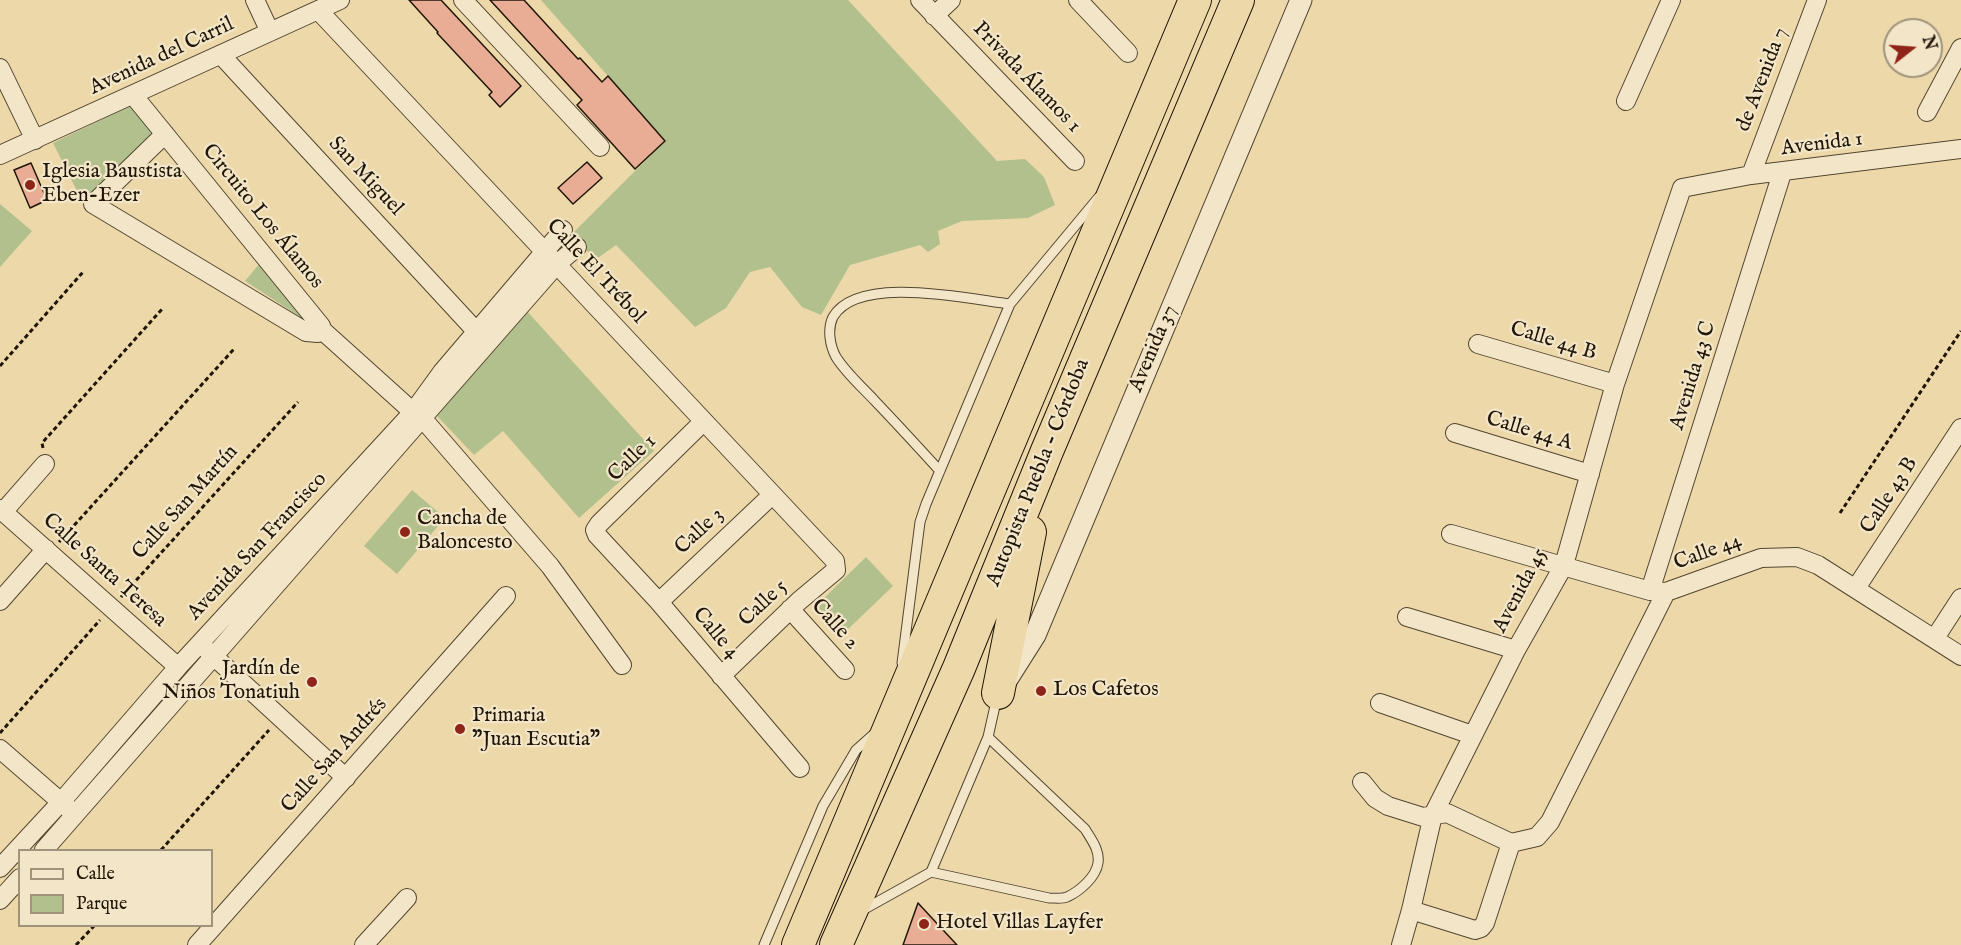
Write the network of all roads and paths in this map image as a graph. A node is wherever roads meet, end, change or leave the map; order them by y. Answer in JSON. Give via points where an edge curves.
{"nodes":[{"id":1,"x":255,"y":0,"type":"edge"},
{"id":2,"x":340,"y":0,"type":"edge"},
{"id":3,"x":463,"y":0,"type":"edge"},
{"id":4,"x":920,"y":0,"type":"edge"},
{"id":5,"x":951,"y":0,"type":"edge"},
{"id":6,"x":1078,"y":0,"type":"edge"},
{"id":7,"x":1195,"y":0,"type":"edge"},
{"id":8,"x":1238,"y":0,"type":"edge"},
{"id":9,"x":1301,"y":0,"type":"edge"},
{"id":10,"x":1671,"y":0,"type":"edge"},
{"id":11,"x":1817,"y":0,"type":"edge"},
{"id":12,"x":318,"y":10,"type":"junction"},
{"id":13,"x":934,"y":16,"type":"junction"},
{"id":14,"x":270,"y":32,"type":"junction"},
{"id":15,"x":1961,"y":48,"type":"edge"},
{"id":16,"x":1128,"y":53,"type":"dead end"},
{"id":17,"x":221,"y":55,"type":"junction"},
{"id":18,"x":0,"y":68,"type":"edge"},
{"id":19,"x":133,"y":95,"type":"junction"},
{"id":20,"x":1626,"y":101,"type":"dead end"},
{"id":21,"x":1928,"y":112,"type":"dead end"},
{"id":22,"x":165,"y":134,"type":"junction"},
{"id":23,"x":35,"y":140,"type":"junction"},
{"id":24,"x":600,"y":147,"type":"dead end"},
{"id":25,"x":1961,"y":149,"type":"edge"},
{"id":26,"x":0,"y":155,"type":"edge"},
{"id":27,"x":1075,"y":161,"type":"dead end"},
{"id":28,"x":1127,"y":162,"type":"junction"},
{"id":29,"x":1782,"y":173,"type":"junction"},
{"id":30,"x":1751,"y":176,"type":"junction"},
{"id":31,"x":1689,"y":185,"type":"joint"},
{"id":32,"x":564,"y":230,"type":"dead end"},
{"id":33,"x":577,"y":246,"type":"dead end"},
{"id":34,"x":552,"y":258,"type":"junction"},
{"id":35,"x":83,"y":272,"type":"dead end"},
{"id":36,"x":1011,"y":304,"type":"junction"},
{"id":37,"x":163,"y":308,"type":"dead end"},
{"id":38,"x":322,"y":330,"type":"junction"},
{"id":39,"x":476,"y":331,"type":"junction"},
{"id":40,"x":1961,"y":331,"type":"edge"},
{"id":41,"x":1478,"y":344,"type":"dead end"},
{"id":42,"x":234,"y":349,"type":"dead end"},
{"id":43,"x":0,"y":366,"type":"edge"},
{"id":44,"x":448,"y":377,"type":"junction"},
{"id":45,"x":1615,"y":384,"type":"junction"},
{"id":46,"x":298,"y":402,"type":"dead end"},
{"id":47,"x":418,"y":416,"type":"junction"},
{"id":48,"x":704,"y":422,"type":"junction"},
{"id":49,"x":1961,"y":428,"type":"edge"},
{"id":50,"x":1455,"y":433,"type":"dead end"},
{"id":51,"x":1047,"y":451,"type":"junction"},
{"id":52,"x":45,"y":464,"type":"joint"},
{"id":53,"x":940,"y":471,"type":"junction"},
{"id":54,"x":1590,"y":474,"type":"junction"},
{"id":55,"x":772,"y":495,"type":"junction"},
{"id":56,"x":1,"y":510,"type":"edge"},
{"id":57,"x":1840,"y":513,"type":"dead end"},
{"id":58,"x":595,"y":530,"type":"joint"},
{"id":59,"x":1451,"y":534,"type":"dead end"},
{"id":60,"x":48,"y":550,"type":"junction"},
{"id":61,"x":837,"y":565,"type":"joint"},
{"id":62,"x":1564,"y":565,"type":"junction"},
{"id":63,"x":1857,"y":588,"type":"junction"},
{"id":64,"x":1658,"y":592,"type":"junction"},
{"id":65,"x":506,"y":596,"type":"dead end"},
{"id":66,"x":1961,"y":598,"type":"edge"},
{"id":67,"x":0,"y":601,"type":"edge"},
{"id":68,"x":659,"y":602,"type":"junction"},
{"id":69,"x":112,"y":607,"type":"junction"},
{"id":70,"x":790,"y":609,"type":"junction"},
{"id":71,"x":1407,"y":617,"type":"dead end"},
{"id":72,"x":1935,"y":638,"type":"junction"},
{"id":73,"x":200,"y":643,"type":"junction"},
{"id":74,"x":1516,"y":650,"type":"junction"},
{"id":75,"x":1961,"y":656,"type":"edge"},
{"id":76,"x":215,"y":657,"type":"junction"},
{"id":77,"x":622,"y":665,"type":"dead end"},
{"id":78,"x":177,"y":667,"type":"junction"},
{"id":79,"x":845,"y":670,"type":"dead end"},
{"id":80,"x":721,"y":676,"type":"junction"},
{"id":81,"x":998,"y":693,"type":"junction"},
{"id":82,"x":1380,"y":703,"type":"dead end"},
{"id":83,"x":896,"y":714,"type":"junction"},
{"id":84,"x":280,"y":717,"type":"junction"},
{"id":85,"x":0,"y":733,"type":"edge"},
{"id":86,"x":1472,"y":735,"type":"junction"},
{"id":87,"x":988,"y":737,"type":"junction"},
{"id":88,"x":0,"y":749,"type":"edge"},
{"id":89,"x":800,"y":768,"type":"dead end"},
{"id":90,"x":345,"y":778,"type":"junction"},
{"id":91,"x":1362,"y":782,"type":"dead end"},
{"id":92,"x":61,"y":802,"type":"junction"},
{"id":93,"x":1433,"y":814,"type":"junction"},
{"id":94,"x":76,"y":815,"type":"junction"},
{"id":95,"x":1511,"y":843,"type":"junction"},
{"id":96,"x":45,"y":849,"type":"edge"},
{"id":97,"x":162,"y":849,"type":"edge"},
{"id":98,"x":0,"y":868,"type":"edge"},
{"id":99,"x":931,"y":872,"type":"junction"},
{"id":100,"x":18,"y":880,"type":"edge"},
{"id":101,"x":407,"y":898,"type":"dead end"},
{"id":102,"x":0,"y":900,"type":"edge"},
{"id":103,"x":1411,"y":910,"type":"junction"},
{"id":104,"x":93,"y":927,"type":"edge"},
{"id":105,"x":213,"y":927,"type":"edge"},
{"id":106,"x":213,"y":927,"type":"edge"},
{"id":107,"x":841,"y":932,"type":"edge"},
{"id":108,"x":376,"y":941,"type":"edge"},
{"id":109,"x":76,"y":945,"type":"edge"},
{"id":110,"x":197,"y":945,"type":"edge"},
{"id":111,"x":764,"y":945,"type":"edge"},
{"id":112,"x":798,"y":945,"type":"edge"},
{"id":113,"x":1401,"y":945,"type":"edge"}],
"edges":[{"from":1,"to":14,"type":"street"},
{"from":2,"to":12,"type":"street","name":"Avenida del Carril"},
{"from":3,"to":24,"type":"street"},
{"from":4,"to":13,"type":"street","name":"Privada Álamos 1"},
{"from":5,"to":13,"type":"street"},
{"from":6,"to":16,"type":"street"},
{"from":7,"to":28,"type":"highway","name":"Autopista Puebla - Córdoba"},
{"from":8,"to":51,"type":"highway","name":"Autopista Puebla - Córdoba"},
{"from":9,"to":81,"type":"street","name":"Avenida 37","via":[[1035,635]]},
{"from":10,"to":20,"type":"street"},
{"from":11,"to":30,"type":"street","name":"de Avenida 7"},
{"from":12,"to":14,"type":"street","name":"Avenida del Carril"},
{"from":12,"to":34,"type":"street","name":"Calle El Trébol"},
{"from":13,"to":27,"type":"street","name":"Privada Álamos 1"},
{"from":14,"to":17,"type":"street","name":"Avenida del Carril"},
{"from":15,"to":21,"type":"street"},
{"from":17,"to":19,"type":"street","name":"Avenida del Carril"},
{"from":17,"to":39,"type":"street","name":"San Miguel"},
{"from":18,"to":23,"type":"street"},
{"from":19,"to":22,"type":"street","name":"Circuito Los Álamos"},
{"from":19,"to":23,"type":"street","name":"Avenida del Carril"},
{"from":22,"to":38,"type":"street","name":"Circuito Los Álamos"},
{"from":22,"to":38,"type":"street","via":[[93,204],[306,332]]},
{"from":23,"to":26,"type":"street","name":"Avenida del Carril"},
{"from":25,"to":29,"type":"street","name":"Avenida 1"},
{"from":28,"to":36,"type":"lane"},
{"from":28,"to":83,"type":"highway","name":"Autopista Puebla - Córdoba"},
{"from":29,"to":30,"type":"street","name":"Avenida 1"},
{"from":29,"to":64,"type":"street","name":"Avenida 43 C"},
{"from":30,"to":31,"type":"street","name":"Avenida 1"},
{"from":31,"to":45,"type":"street","name":"Avenida 45","via":[[1682,188]]},
{"from":32,"to":34,"type":"street"},
{"from":33,"to":34,"type":"street"},
{"from":34,"to":39,"type":"street","name":"Avenida San Francisco"},
{"from":34,"to":44,"type":"street","name":"Avenida San Francisco"},
{"from":34,"to":48,"type":"street","name":"Calle El Trébol"},
{"from":35,"to":43,"type":"path"},
{"from":36,"to":53,"type":"lane"},
{"from":36,"to":53,"type":"lane","via":[[888,292],[858,297],[838,310],[831,321],[829,335],[836,356]]},
{"from":37,"to":52,"type":"path","via":[[42,442]]},
{"from":38,"to":47,"type":"street","name":"Circuito Los Álamos"},
{"from":39,"to":44,"type":"street","name":"Avenida San Francisco"},
{"from":40,"to":57,"type":"path"},
{"from":41,"to":45,"type":"street","name":"Calle 44 B"},
{"from":42,"to":60,"type":"path"},
{"from":44,"to":47,"type":"street","name":"Avenida San Francisco"},
{"from":45,"to":54,"type":"street","name":"Avenida 45"},
{"from":46,"to":69,"type":"path","name":"Calle San Martín"},
{"from":47,"to":73,"type":"street","name":"Avenida San Francisco"},
{"from":47,"to":76,"type":"street","name":"Avenida San Francisco"},
{"from":47,"to":77,"type":"street","name":"Circuito Los Álamos","via":[[550,566]]},
{"from":48,"to":55,"type":"street","name":"Calle El Trébol"},
{"from":48,"to":58,"type":"street","name":"Calle 1"},
{"from":49,"to":63,"type":"street","name":"Calle 43 B"},
{"from":50,"to":54,"type":"street","name":"Calle 44 A"},
{"from":51,"to":81,"type":"highway"},
{"from":51,"to":107,"type":"highway","name":"Autopista Puebla - Córdoba","via":[[959,668]]},
{"from":52,"to":56,"type":"street"},
{"from":53,"to":83,"type":"lane","via":[[920,522]]},
{"from":54,"to":62,"type":"street","name":"Avenida 45"},
{"from":55,"to":61,"type":"street","name":"Calle El Trébol"},
{"from":55,"to":68,"type":"street","name":"Calle 3"},
{"from":56,"to":60,"type":"street","name":"Calle Santa Teresa"},
{"from":58,"to":68,"type":"street","name":"Calle 4"},
{"from":59,"to":62,"type":"street"},
{"from":60,"to":67,"type":"street"},
{"from":60,"to":69,"type":"street","name":"Calle Santa Teresa"},
{"from":61,"to":70,"type":"street","name":"Calle 5"},
{"from":62,"to":64,"type":"street"},
{"from":62,"to":74,"type":"street","name":"Avenida 45"},
{"from":63,"to":64,"type":"street","name":"Calle 44","via":[[1818,565],[1797,557],[1778,556]]},
{"from":63,"to":72,"type":"street","name":"Calle 44"},
{"from":64,"to":95,"type":"street","name":"Avenida 43 C","via":[[1550,822],[1537,837]]},
{"from":65,"to":90,"type":"street","name":"Calle San Andrés"},
{"from":66,"to":72,"type":"street"},
{"from":68,"to":80,"type":"street","name":"Calle 4"},
{"from":69,"to":78,"type":"street","name":"Calle Santa Teresa"},
{"from":69,"to":85,"type":"path","name":"Calle San Martín"},
{"from":70,"to":79,"type":"street","name":"Calle 2"},
{"from":70,"to":80,"type":"street","name":"Calle 5"},
{"from":71,"to":74,"type":"street"},
{"from":72,"to":75,"type":"street","name":"Calle 44"},
{"from":73,"to":76,"type":"street"},
{"from":73,"to":78,"type":"street","name":"Avenida San Francisco"},
{"from":74,"to":86,"type":"street","name":"Avenida 45"},
{"from":76,"to":84,"type":"street"},
{"from":76,"to":94,"type":"street","name":"Avenida San Francisco"},
{"from":78,"to":92,"type":"street","name":"Avenida San Francisco"},
{"from":80,"to":89,"type":"street","name":"Calle 4"},
{"from":81,"to":87,"type":"lane"},
{"from":82,"to":86,"type":"street"},
{"from":83,"to":111,"type":"lane","via":[[856,750],[822,806]]},
{"from":83,"to":112,"type":"highway","name":"Autopista Puebla - Córdoba"},
{"from":84,"to":90,"type":"street"},
{"from":84,"to":97,"type":"path"},
{"from":86,"to":93,"type":"street","name":"Avenida 45"},
{"from":87,"to":99,"type":"lane"},
{"from":87,"to":99,"type":"lane","via":[[1085,829],[1096,846],[1098,863],[1091,879],[1066,898],[1049,898]]},
{"from":88,"to":92,"type":"street"},
{"from":90,"to":106,"type":"street","name":"Calle San Andrés"},
{"from":91,"to":93,"type":"street","via":[[1388,806],[1423,817]]},
{"from":92,"to":94,"type":"street"},
{"from":92,"to":98,"type":"street","name":"Avenida San Francisco"},
{"from":93,"to":95,"type":"street","via":[[1447,813]]},
{"from":93,"to":103,"type":"street","name":"Avenida 45"},
{"from":94,"to":96,"type":"street","name":"Avenida San Francisco"},
{"from":95,"to":103,"type":"street","via":[[1481,928],[1475,930]]},
{"from":99,"to":107,"type":"lane"},
{"from":100,"to":102,"type":"street"},
{"from":101,"to":108,"type":"street"},
{"from":103,"to":113,"type":"street","name":"Avenida 45"},
{"from":104,"to":109,"type":"path"},
{"from":105,"to":110,"type":"street","name":"Calle San Andrés"}]}
